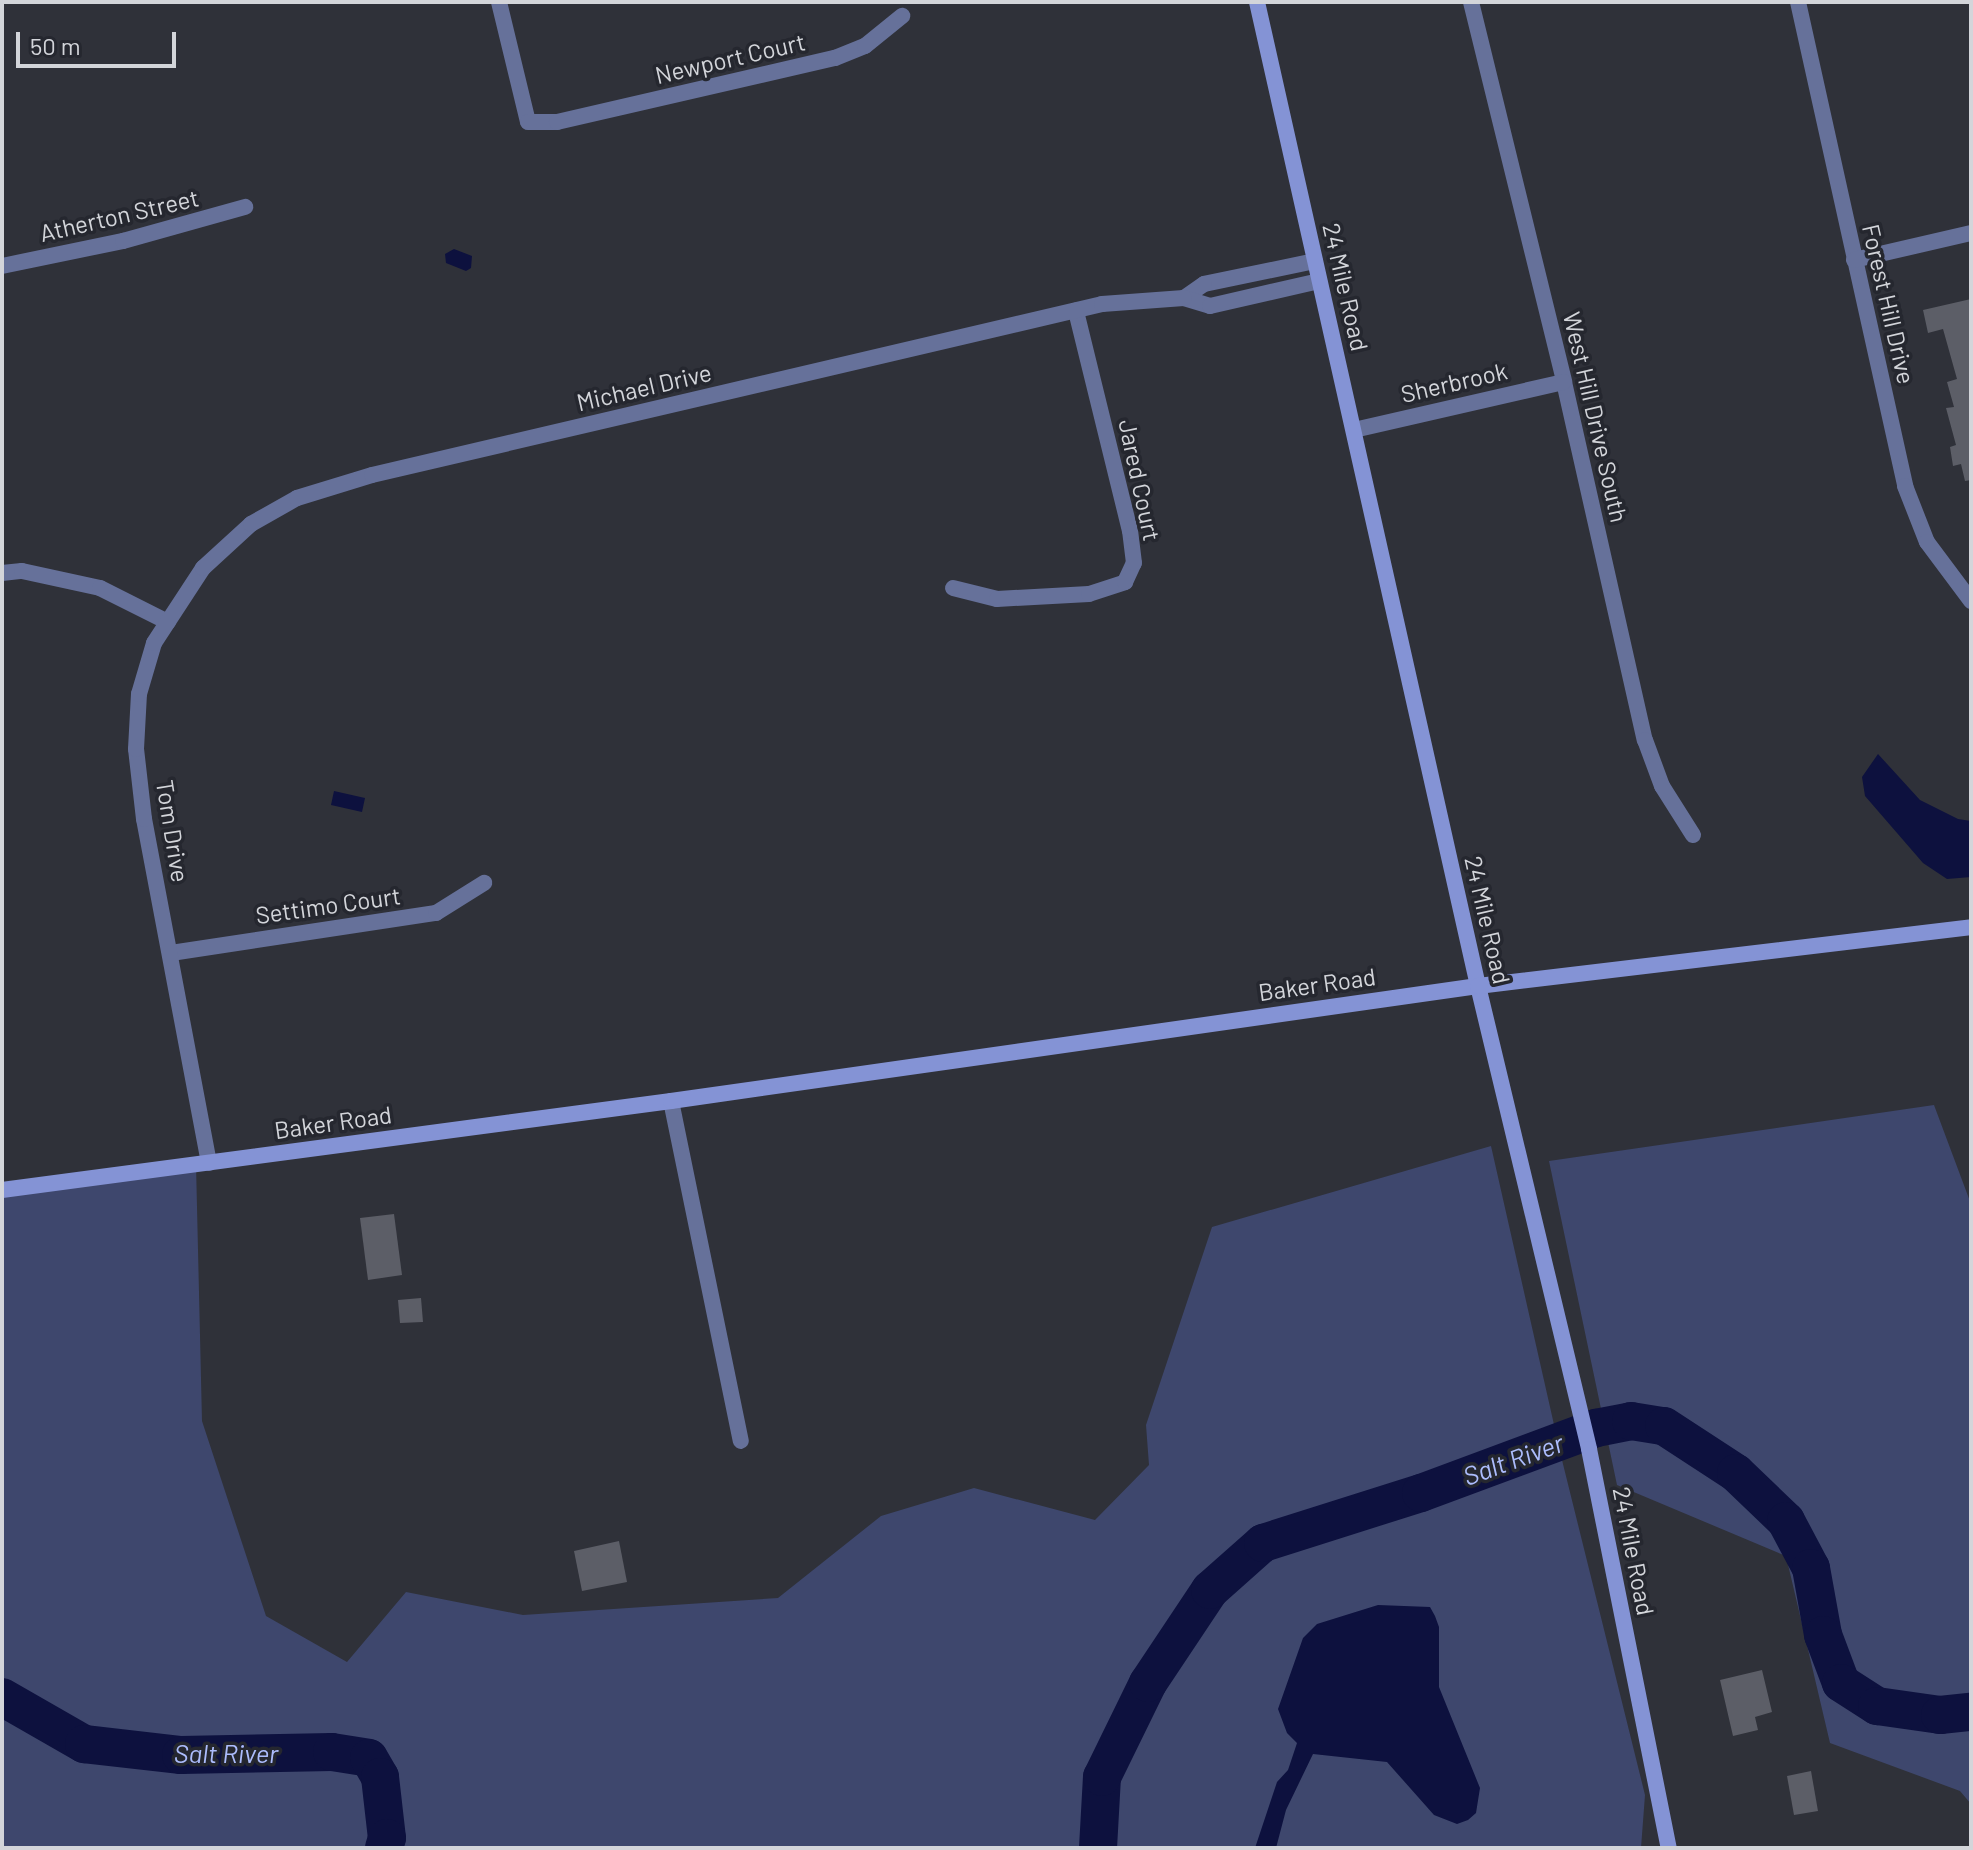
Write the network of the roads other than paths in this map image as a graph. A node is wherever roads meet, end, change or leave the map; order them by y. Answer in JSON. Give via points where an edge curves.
{"nodes":[{"id":1,"x":499,"y":2,"type":"edge"},
{"id":2,"x":1257,"y":2,"type":"edge"},
{"id":3,"x":1471,"y":2,"type":"edge"},
{"id":4,"x":1798,"y":2,"type":"edge"},
{"id":5,"x":902,"y":16,"type":"dead end"},
{"id":6,"x":245,"y":207,"type":"dead end"},
{"id":7,"x":1971,"y":233,"type":"edge"},
{"id":8,"x":1854,"y":260,"type":"junction"},
{"id":9,"x":1315,"y":261,"type":"junction"},
{"id":10,"x":2,"y":266,"type":"edge"},
{"id":11,"x":1319,"y":281,"type":"junction"},
{"id":12,"x":1184,"y":298,"type":"junction"},
{"id":13,"x":1076,"y":311,"type":"junction"},
{"id":14,"x":1564,"y":382,"type":"junction"},
{"id":15,"x":1354,"y":430,"type":"junction"},
{"id":16,"x":2,"y":573,"type":"edge"},
{"id":17,"x":953,"y":588,"type":"dead end"},
{"id":18,"x":1971,"y":601,"type":"edge"},
{"id":19,"x":168,"y":622,"type":"junction"},
{"id":20,"x":1693,"y":835,"type":"dead end"},
{"id":21,"x":484,"y":883,"type":"dead end"},
{"id":22,"x":1971,"y":927,"type":"edge"},
{"id":23,"x":171,"y":953,"type":"junction"},
{"id":24,"x":1478,"y":986,"type":"junction"},
{"id":25,"x":671,"y":1101,"type":"junction"},
{"id":26,"x":209,"y":1163,"type":"junction"},
{"id":27,"x":2,"y":1190,"type":"edge"},
{"id":28,"x":741,"y":1441,"type":"dead end"},
{"id":29,"x":1669,"y":1848,"type":"edge"}],
"edges":[{"from":1,"to":5,"type":"street","name":"Newport Court","via":[[528,122],[557,122],[835,58],[865,46]]},
{"from":2,"to":9,"type":"street","name":"24 Mile Road"},
{"from":3,"to":14,"type":"street","name":"West Hill Drive South"},
{"from":4,"to":8,"type":"street","name":"Forest Hill Drive"},
{"from":6,"to":10,"type":"street","name":"Atherton Street","via":[[123,241]]},
{"from":7,"to":8,"type":"street"},
{"from":8,"to":18,"type":"street","name":"Forest Hill Drive","via":[[1911,506],[1927,542]]},
{"from":9,"to":11,"type":"street","name":"24 Mile Road"},
{"from":9,"to":12,"type":"street","name":"Michael Drive","via":[[1204,284]]},
{"from":11,"to":12,"type":"street","name":"Michael Drive","via":[[1210,306]]},
{"from":11,"to":15,"type":"street","name":"24 Mile Road"},
{"from":12,"to":13,"type":"street","name":"Michael Drive"},
{"from":13,"to":17,"type":"street","name":"Jared Court","via":[[1134,563],[1125,582],[1089,594],[997,599]]},
{"from":13,"to":19,"type":"street","name":"Michael Drive","via":[[372,475],[297,498],[251,524],[203,568]]},
{"from":14,"to":15,"type":"street","name":"Sherbrook"},
{"from":14,"to":20,"type":"street","name":"West Hill Drive South","via":[[1645,740],[1662,786]]},
{"from":15,"to":24,"type":"street","name":"24 Mile Road"},
{"from":16,"to":19,"type":"street","via":[[35,573],[100,588]]},
{"from":19,"to":23,"type":"street","name":"Tom Drive","via":[[154,643],[139,694],[136,749]]},
{"from":21,"to":23,"type":"street","name":"Settimo Court","via":[[436,913]]},
{"from":22,"to":24,"type":"street","name":"Baker Road"},
{"from":23,"to":26,"type":"street","name":"Tom Drive"},
{"from":24,"to":25,"type":"street","name":"Baker Road"},
{"from":24,"to":29,"type":"street","name":"24 Mile Road","via":[[1589,1449]]},
{"from":25,"to":26,"type":"street","name":"Baker Road"},
{"from":25,"to":28,"type":"street"},
{"from":26,"to":27,"type":"street","name":"Baker Road"}]}
